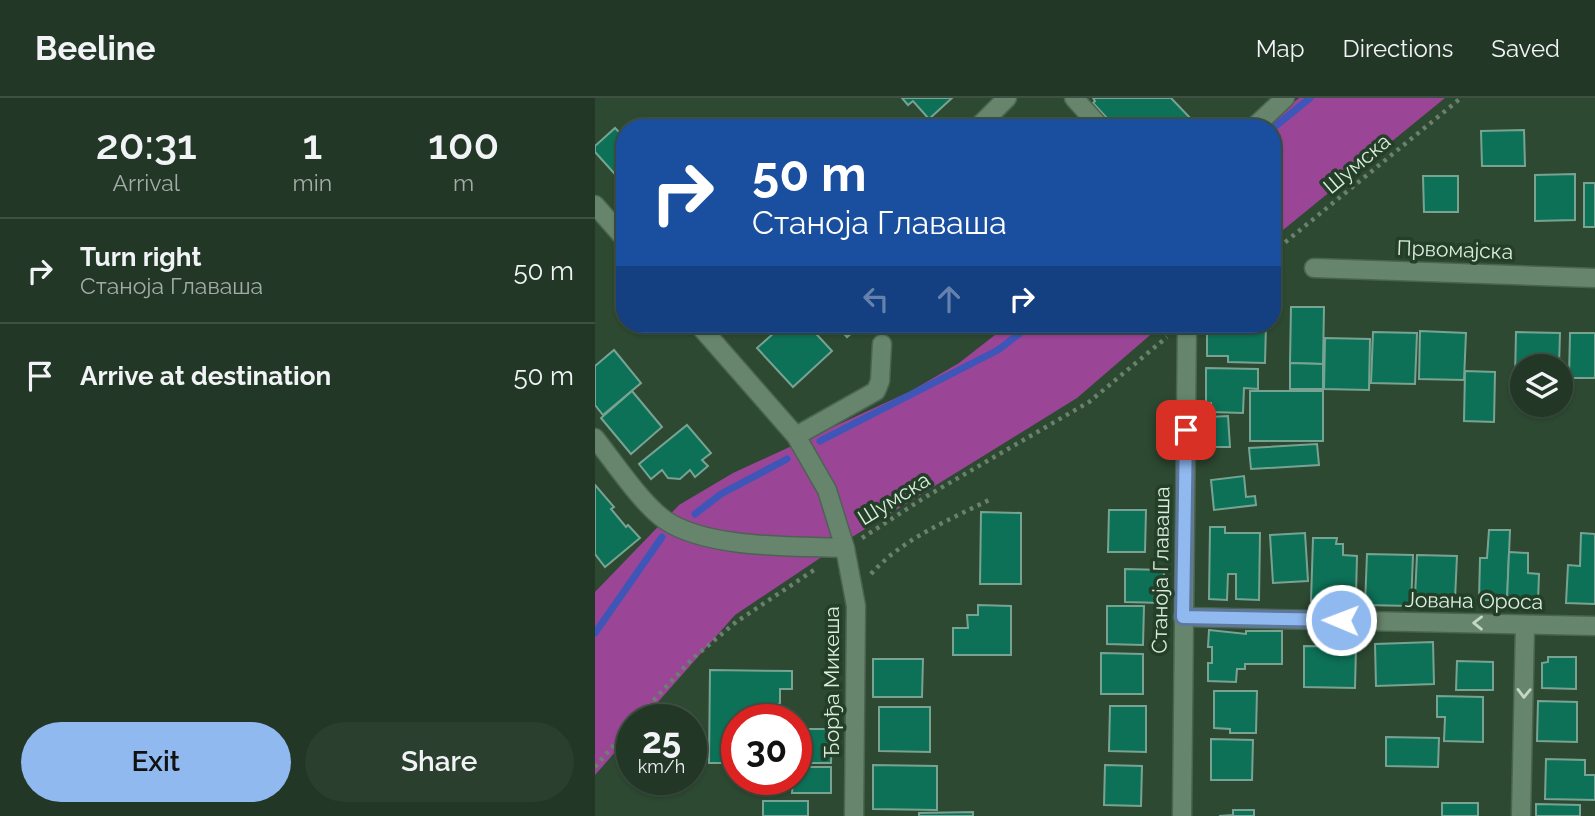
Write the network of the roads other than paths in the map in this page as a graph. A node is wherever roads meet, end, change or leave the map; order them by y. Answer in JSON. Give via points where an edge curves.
{"nodes":[{"id":1,"x":1007,"y":98,"type":"edge"},
{"id":2,"x":1074,"y":98,"type":"edge"},
{"id":3,"x":1285,"y":98,"type":"edge"},
{"id":4,"x":986,"y":119,"type":"edge"},
{"id":5,"x":1093,"y":119,"type":"edge"},
{"id":6,"x":1262,"y":119,"type":"edge"},
{"id":7,"x":595,"y":205,"type":"edge"},
{"id":8,"x":616,"y":230,"type":"edge"},
{"id":9,"x":1314,"y":268,"type":"dead end"},
{"id":10,"x":1595,"y":278,"type":"edge"},
{"id":11,"x":706,"y":333,"type":"edge"},
{"id":12,"x":1180,"y":333,"type":"edge"},
{"id":13,"x":882,"y":344,"type":"dead end"},
{"id":14,"x":796,"y":436,"type":"junction"},
{"id":15,"x":595,"y":438,"type":"edge"},
{"id":16,"x":845,"y":548,"type":"junction"},
{"id":17,"x":1183,"y":617,"type":"junction"},
{"id":18,"x":1525,"y":625,"type":"junction"},
{"id":19,"x":1595,"y":626,"type":"edge"},
{"id":20,"x":854,"y":816,"type":"edge"},
{"id":21,"x":1182,"y":816,"type":"edge"},
{"id":22,"x":1521,"y":816,"type":"edge"}],
"edges":[{"from":1,"to":4,"type":"street"},
{"from":2,"to":5,"type":"street"},
{"from":3,"to":6,"type":"street"},
{"from":7,"to":8,"type":"street"},
{"from":9,"to":10,"type":"street","name":"Првомајска"},
{"from":11,"to":14,"type":"street","name":"Ђорђа Микеша"},
{"from":12,"to":17,"type":"street","name":"Станоја Главаша"},
{"from":13,"to":14,"type":"street","via":[[876,391]]},
{"from":14,"to":16,"type":"street","name":"Ђорђа Микеша","via":[[827,490]]},
{"from":15,"to":16,"type":"street","via":[[647,502],[666,520],[695,534],[759,544]]},
{"from":16,"to":20,"type":"street","name":"Ђорђа Микеша","via":[[856,606]]},
{"from":18,"to":17,"type":"street","name":"Јована Ороса","one_way":true},
{"from":17,"to":21,"type":"street","name":"Станоја Главаша"},
{"from":18,"to":19,"type":"street","name":"Јована Ороса"},
{"from":18,"to":22,"type":"street","one_way":true}]}
